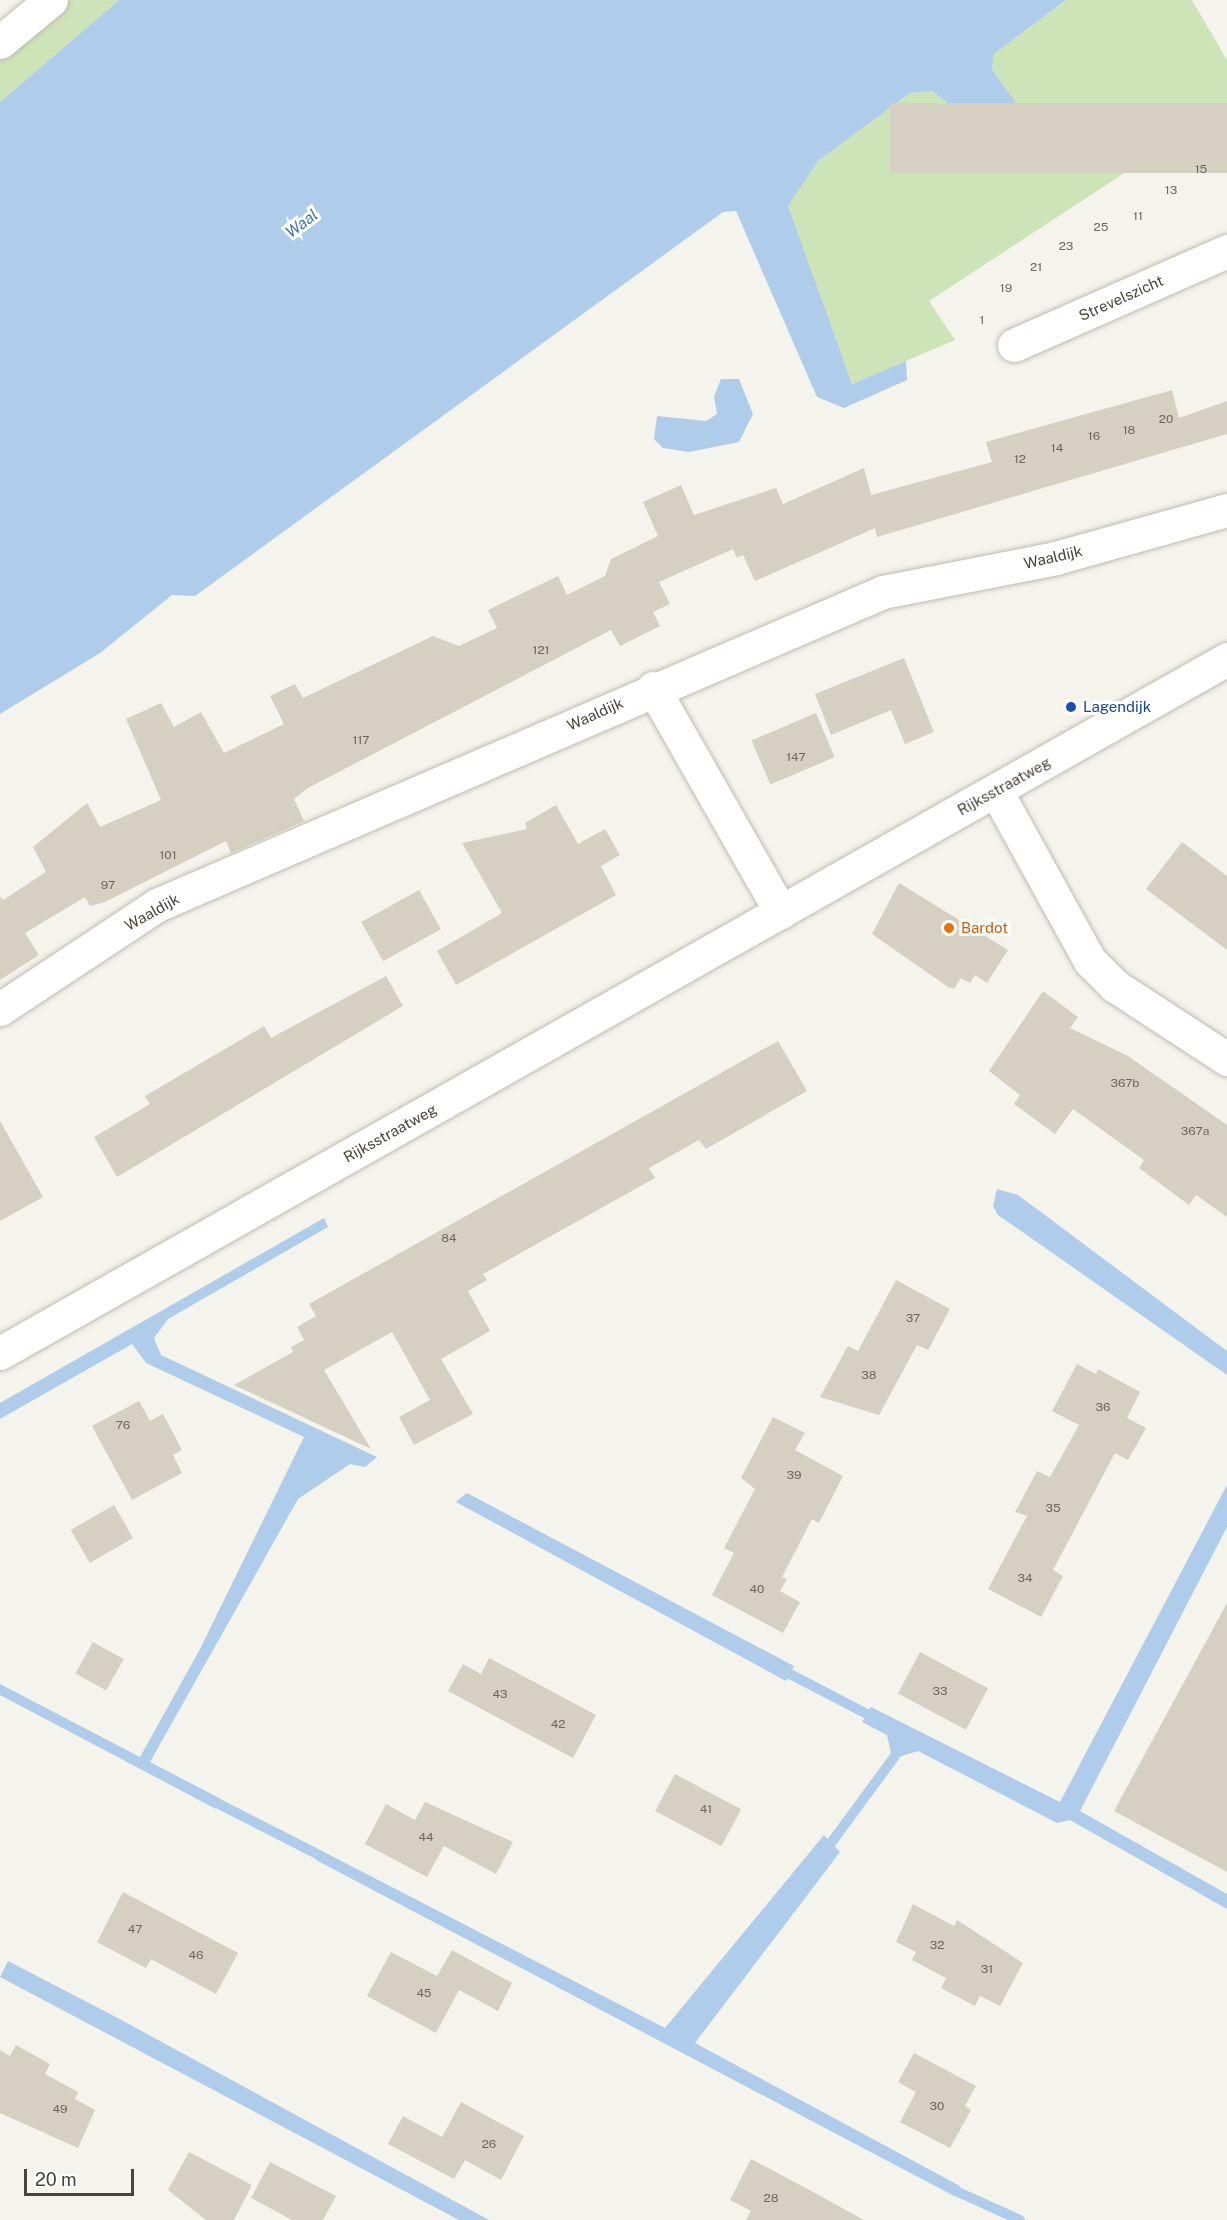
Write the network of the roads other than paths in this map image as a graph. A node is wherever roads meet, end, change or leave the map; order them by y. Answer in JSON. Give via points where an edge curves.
{"nodes":[{"id":1,"x":51,"y":0,"type":"edge"},
{"id":2,"x":0,"y":42,"type":"edge"},
{"id":3,"x":1227,"y":251,"type":"edge"},
{"id":4,"x":1014,"y":345,"type":"dead end"},
{"id":5,"x":1227,"y":510,"type":"edge"},
{"id":6,"x":1227,"y":659,"type":"edge"},
{"id":7,"x":653,"y":688,"type":"junction"},
{"id":8,"x":996,"y":791,"type":"junction"},
{"id":9,"x":781,"y":912,"type":"junction"},
{"id":10,"x":0,"y":1009,"type":"edge"},
{"id":11,"x":1227,"y":1059,"type":"edge"},
{"id":12,"x":0,"y":1353,"type":"edge"}],
"edges":[{"from":1,"to":2,"type":"street"},
{"from":3,"to":4,"type":"street","name":"Strevelszicht"},
{"from":5,"to":7,"type":"street","name":"Waaldijk","via":[[1056,558],[883,592]]},
{"from":6,"to":8,"type":"street","name":"Rijksstraatweg"},
{"from":7,"to":9,"type":"street"},
{"from":7,"to":10,"type":"street","name":"Waaldijk","via":[[157,906]]},
{"from":8,"to":9,"type":"street","name":"Rijksstraatweg"},
{"from":8,"to":11,"type":"street","via":[[1090,961],[1115,986]]},
{"from":9,"to":12,"type":"street","name":"Rijksstraatweg"}]}
